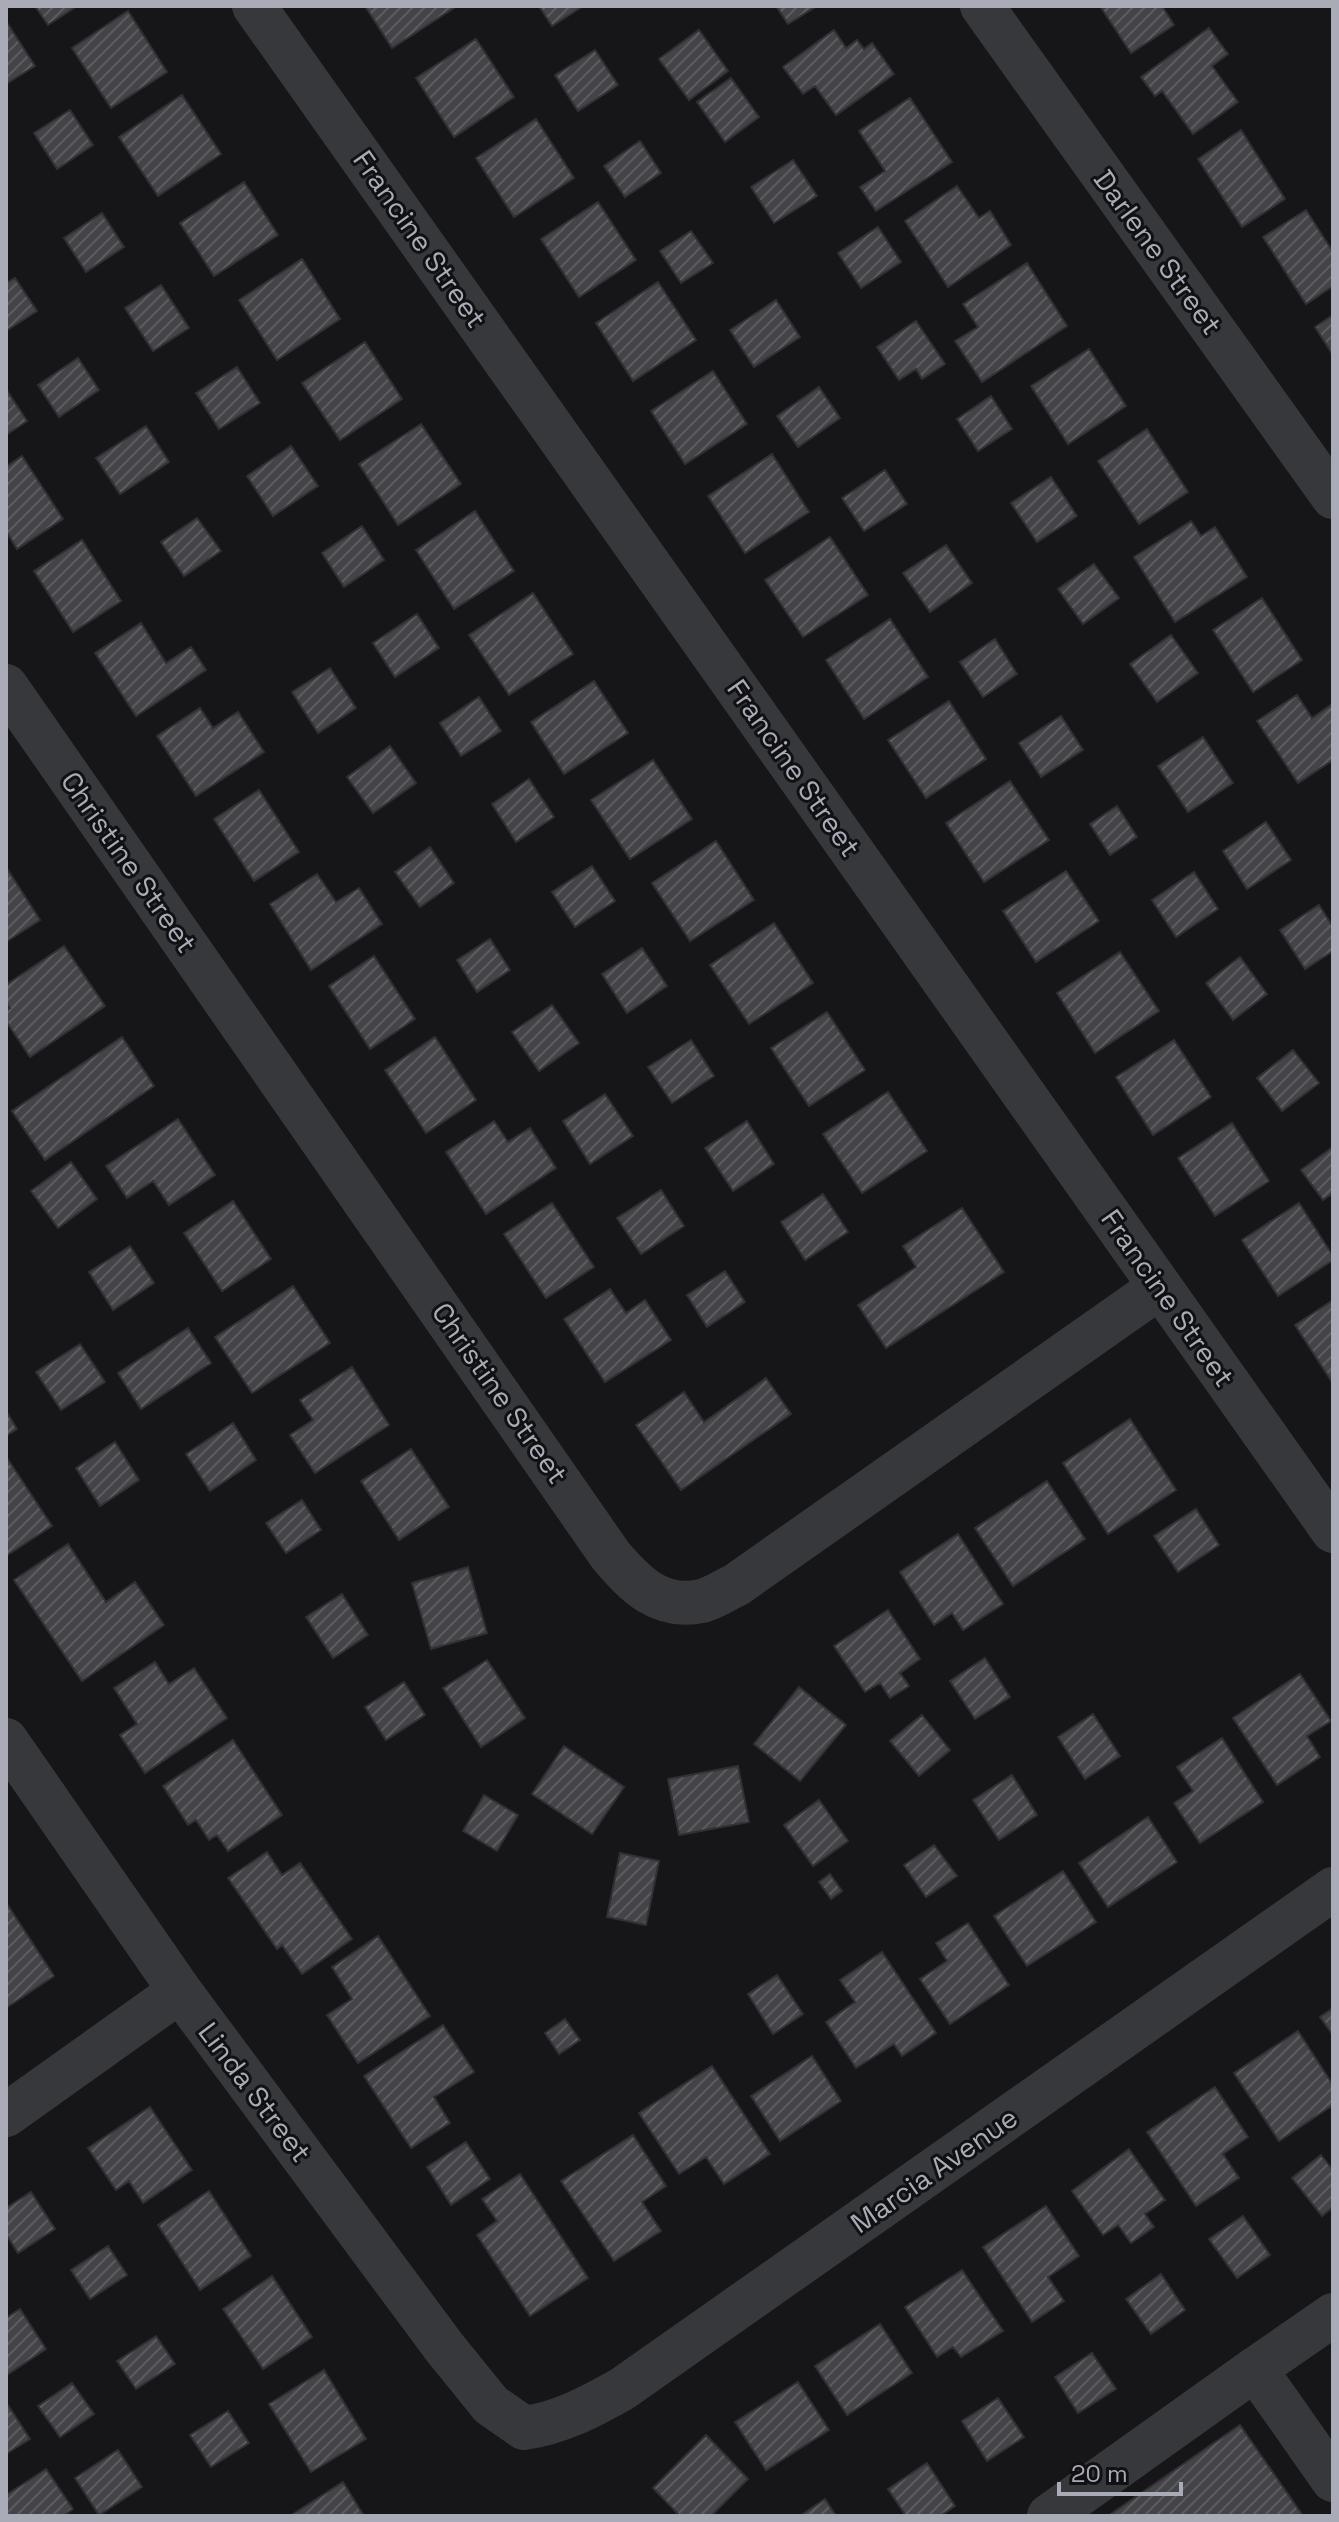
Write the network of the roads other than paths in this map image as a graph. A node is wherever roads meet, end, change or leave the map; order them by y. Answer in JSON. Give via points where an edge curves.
{"nodes":[{"id":1,"x":254,"y":6,"type":"edge"},
{"id":2,"x":982,"y":6,"type":"edge"},
{"id":3,"x":1333,"y":497,"type":"edge"},
{"id":4,"x":6,"y":686,"type":"edge"},
{"id":5,"x":1160,"y":1287,"type":"junction"},
{"id":6,"x":1333,"y":1531,"type":"edge"},
{"id":7,"x":6,"y":1740,"type":"edge"},
{"id":8,"x":1333,"y":1889,"type":"edge"},
{"id":9,"x":180,"y":1991,"type":"junction"},
{"id":10,"x":6,"y":2115,"type":"edge"},
{"id":11,"x":1333,"y":2315,"type":"edge"},
{"id":12,"x":1255,"y":2369,"type":"junction"},
{"id":13,"x":524,"y":2428,"type":"joint"},
{"id":14,"x":1333,"y":2480,"type":"edge"},
{"id":15,"x":1049,"y":2516,"type":"edge"}],
"edges":[{"from":1,"to":5,"type":"street","name":"Francine Street"},
{"from":2,"to":3,"type":"street","name":"Darlene Street"},
{"from":4,"to":5,"type":"street","name":"Christine Street","via":[[611,1556],[638,1587],[670,1602],[702,1601],[736,1585]]},
{"from":5,"to":6,"type":"street","name":"Francine Street"},
{"from":7,"to":9,"type":"street","name":"Linda Street"},
{"from":8,"to":13,"type":"street","name":"Marcia Avenue","via":[[622,2389],[549,2425]]},
{"from":9,"to":10,"type":"street"},
{"from":9,"to":13,"type":"street","name":"Linda Street","via":[[444,2347],[491,2405]]},
{"from":11,"to":12,"type":"street"},
{"from":12,"to":14,"type":"street"},
{"from":12,"to":15,"type":"street"}]}
